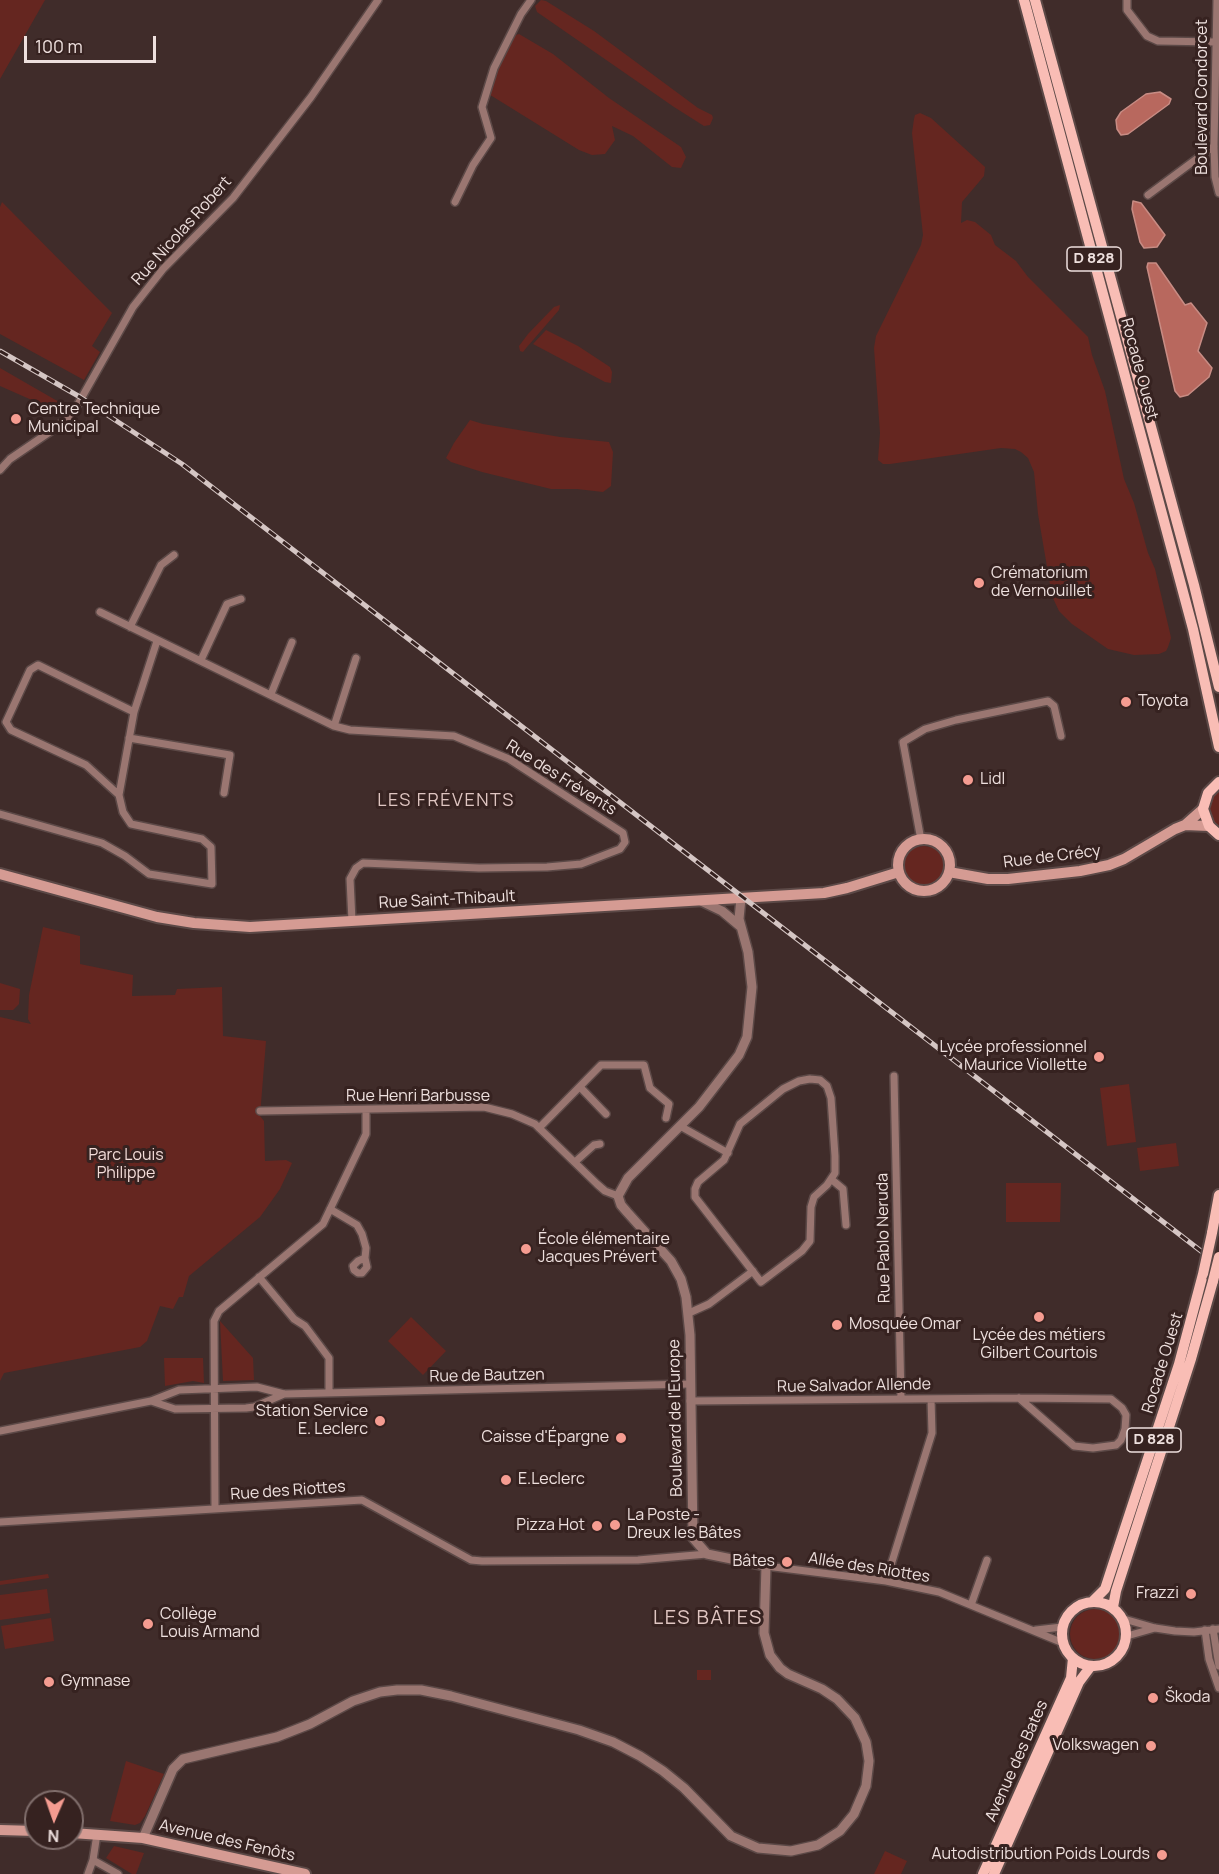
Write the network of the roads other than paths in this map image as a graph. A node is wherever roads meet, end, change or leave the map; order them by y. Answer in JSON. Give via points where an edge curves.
{"nodes":[{"id":1,"x":378,"y":0,"type":"edge"},
{"id":2,"x":531,"y":0,"type":"edge"},
{"id":3,"x":1024,"y":0,"type":"edge"},
{"id":4,"x":1035,"y":0,"type":"edge"},
{"id":5,"x":1127,"y":0,"type":"edge"},
{"id":6,"x":1217,"y":0,"type":"edge"},
{"id":7,"x":1216,"y":42,"type":"junction"},
{"id":8,"x":1217,"y":122,"type":"edge"},
{"id":9,"x":1215,"y":146,"type":"junction"},
{"id":10,"x":1219,"y":193,"type":"edge"},
{"id":11,"x":1148,"y":195,"type":"dead end"},
{"id":12,"x":455,"y":202,"type":"dead end"},
{"id":13,"x":0,"y":470,"type":"edge"},
{"id":14,"x":174,"y":555,"type":"dead end"},
{"id":15,"x":241,"y":599,"type":"dead end"},
{"id":16,"x":100,"y":612,"type":"dead end"},
{"id":17,"x":130,"y":627,"type":"junction"},
{"id":18,"x":157,"y":641,"type":"junction"},
{"id":19,"x":292,"y":642,"type":"dead end"},
{"id":20,"x":356,"y":657,"type":"dead end"},
{"id":21,"x":201,"y":660,"type":"junction"},
{"id":22,"x":1219,"y":687,"type":"edge"},
{"id":23,"x":271,"y":694,"type":"junction"},
{"id":24,"x":134,"y":712,"type":"junction"},
{"id":25,"x":334,"y":726,"type":"junction"},
{"id":26,"x":1061,"y":736,"type":"dead end"},
{"id":27,"x":129,"y":738,"type":"junction"},
{"id":28,"x":1219,"y":747,"type":"edge"},
{"id":29,"x":1219,"y":782,"type":"edge"},
{"id":30,"x":224,"y":793,"type":"dead end"},
{"id":31,"x":119,"y":795,"type":"junction"},
{"id":32,"x":1203,"y":809,"type":"junction"},
{"id":33,"x":0,"y":814,"type":"edge"},
{"id":34,"x":1185,"y":825,"type":"junction"},
{"id":35,"x":1209,"y":826,"type":"junction"},
{"id":36,"x":1219,"y":835,"type":"edge"},
{"id":37,"x":921,"y":840,"type":"junction"},
{"id":38,"x":899,"y":872,"type":"junction"},
{"id":39,"x":949,"y":872,"type":"junction"},
{"id":40,"x":0,"y":874,"type":"edge"},
{"id":41,"x":741,"y":898,"type":"junction"},
{"id":42,"x":721,"y":899,"type":"junction"},
{"id":43,"x":700,"y":900,"type":"junction"},
{"id":44,"x":352,"y":921,"type":"junction"},
{"id":45,"x":740,"y":923,"type":"junction"},
{"id":46,"x":894,"y":1076,"type":"dead end"},
{"id":47,"x":580,"y":1087,"type":"junction"},
{"id":48,"x":366,"y":1110,"type":"junction"},
{"id":49,"x":260,"y":1111,"type":"dead end"},
{"id":50,"x":606,"y":1114,"type":"dead end"},
{"id":51,"x":666,"y":1118,"type":"dead end"},
{"id":52,"x":680,"y":1126,"type":"junction"},
{"id":53,"x":539,"y":1128,"type":"junction"},
{"id":54,"x":600,"y":1144,"type":"dead end"},
{"id":55,"x":728,"y":1153,"type":"junction"},
{"id":56,"x":575,"y":1162,"type":"junction"},
{"id":57,"x":831,"y":1179,"type":"junction"},
{"id":58,"x":1219,"y":1195,"type":"edge"},
{"id":59,"x":618,"y":1196,"type":"junction"},
{"id":60,"x":330,"y":1209,"type":"junction"},
{"id":61,"x":846,"y":1225,"type":"dead end"},
{"id":62,"x":1219,"y":1257,"type":"edge"},
{"id":63,"x":365,"y":1258,"type":"dead end"},
{"id":64,"x":753,"y":1271,"type":"junction"},
{"id":65,"x":260,"y":1277,"type":"junction"},
{"id":66,"x":689,"y":1313,"type":"junction"},
{"id":67,"x":690,"y":1384,"type":"junction"},
{"id":68,"x":214,"y":1389,"type":"junction"},
{"id":69,"x":329,"y":1393,"type":"junction"},
{"id":70,"x":284,"y":1394,"type":"junction"},
{"id":71,"x":1019,"y":1398,"type":"junction"},
{"id":72,"x":900,"y":1399,"type":"junction"},
{"id":73,"x":931,"y":1399,"type":"junction"},
{"id":74,"x":151,"y":1401,"type":"junction"},
{"id":75,"x":690,"y":1401,"type":"junction"},
{"id":76,"x":214,"y":1407,"type":"junction"},
{"id":77,"x":0,"y":1431,"type":"edge"},
{"id":78,"x":215,"y":1509,"type":"junction"},
{"id":79,"x":0,"y":1522,"type":"edge"},
{"id":80,"x":707,"y":1554,"type":"junction"},
{"id":81,"x":987,"y":1560,"type":"dead end"},
{"id":82,"x":766,"y":1566,"type":"junction"},
{"id":83,"x":885,"y":1581,"type":"junction"},
{"id":84,"x":1094,"y":1601,"type":"junction"},
{"id":85,"x":970,"y":1605,"type":"junction"},
{"id":86,"x":1113,"y":1607,"type":"junction"},
{"id":87,"x":1124,"y":1619,"type":"junction"},
{"id":88,"x":1062,"y":1627,"type":"junction"},
{"id":89,"x":1155,"y":1628,"type":"junction"},
{"id":90,"x":1212,"y":1629,"type":"edge"},
{"id":91,"x":1034,"y":1631,"type":"junction"},
{"id":92,"x":1127,"y":1636,"type":"junction"},
{"id":93,"x":1063,"y":1643,"type":"junction"},
{"id":94,"x":1073,"y":1658,"type":"junction"},
{"id":95,"x":1091,"y":1666,"type":"junction"},
{"id":96,"x":1219,"y":1666,"type":"edge"},
{"id":97,"x":1219,"y":1688,"type":"edge"},
{"id":98,"x":0,"y":1830,"type":"edge"},
{"id":99,"x":24,"y":1831,"type":"edge"},
{"id":100,"x":84,"y":1833,"type":"edge"},
{"id":101,"x":97,"y":1834,"type":"junction"},
{"id":102,"x":143,"y":1838,"type":"junction"},
{"id":103,"x":93,"y":1860,"type":"junction"},
{"id":104,"x":88,"y":1874,"type":"edge"},
{"id":105,"x":118,"y":1874,"type":"edge"},
{"id":106,"x":305,"y":1874,"type":"edge"},
{"id":107,"x":983,"y":1874,"type":"edge"},
{"id":108,"x":994,"y":1874,"type":"edge"}],
"edges":[{"from":1,"to":13,"type":"street","name":"Rue Nicolas Robert","via":[[311,97],[233,198],[163,269],[133,307],[73,413]]},
{"from":2,"to":12,"type":"street","via":[[494,68],[482,107],[491,138]]},
{"from":3,"to":28,"type":"main road","name":"Rocade Ouest","number":"D 828","via":[[1190,618]]},
{"from":4,"to":22,"type":"main road","name":"Rocade Ouest","number":"D 828"},
{"from":5,"to":7,"type":"street","via":[[1127,10],[1147,36],[1158,41]]},
{"from":6,"to":7,"type":"street","name":"Boulevard Condorcet"},
{"from":7,"to":8,"type":"street","name":"Boulevard Condorcet"},
{"from":8,"to":9,"type":"street","name":"Boulevard Condorcet"},
{"from":9,"to":10,"type":"street","name":"Boulevard Condorcet"},
{"from":9,"to":11,"type":"street"},
{"from":14,"to":17,"type":"street","via":[[161,565]]},
{"from":15,"to":21,"type":"street","via":[[227,604]]},
{"from":16,"to":17,"type":"street","name":"Rue des Frévents"},
{"from":17,"to":18,"type":"street","name":"Rue des Frévents"},
{"from":18,"to":21,"type":"street","name":"Rue des Frévents"},
{"from":18,"to":24,"type":"street"},
{"from":19,"to":23,"type":"street"},
{"from":20,"to":25,"type":"street"},
{"from":21,"to":23,"type":"street","name":"Rue des Frévents"},
{"from":23,"to":25,"type":"street","name":"Rue des Frévents"},
{"from":24,"to":27,"type":"street"},
{"from":24,"to":31,"type":"street","via":[[38,666],[30,670],[6,722],[11,730],[86,765]]},
{"from":25,"to":44,"type":"street","name":"Rue des Frévents","via":[[454,736],[509,759],[623,833],[625,842],[621,849],[580,864],[547,867],[363,863],[350,879]]},
{"from":26,"to":37,"type":"street","via":[[1054,706],[1048,701],[956,720],[925,729],[903,742]]},
{"from":27,"to":30,"type":"street","via":[[231,755]]},
{"from":27,"to":31,"type":"street"},
{"from":29,"to":32,"type":"main road","via":[[1208,793]]},
{"from":31,"to":33,"type":"street","via":[[123,812],[132,824],[202,839],[212,847],[212,884],[149,874],[102,843]]},
{"from":32,"to":34,"type":"main road","name":"Rue de Crécy"},
{"from":32,"to":35,"type":"main road"},
{"from":34,"to":35,"type":"main road","name":"Rue de Crécy"},
{"from":34,"to":39,"type":"main road","name":"Rue de Crécy","via":[[1124,859],[1080,871],[1008,879]]},
{"from":35,"to":36,"type":"main road"},
{"from":37,"to":38,"type":"main road","via":[[903,851]]},
{"from":37,"to":39,"type":"main road","via":[[935,842],[946,851]]},
{"from":38,"to":39,"type":"main road","via":[[907,885],[922,891],[940,886]]},
{"from":38,"to":41,"type":"main road","name":"Rue Saint-Thibault","via":[[832,892]]},
{"from":40,"to":44,"type":"main road","name":"Rue Saint-Thibault","via":[[176,920],[250,927]]},
{"from":41,"to":42,"type":"main road","name":"Rue Saint-Thibault"},
{"from":41,"to":45,"type":"street"},
{"from":42,"to":43,"type":"main road","name":"Rue Saint-Thibault"},
{"from":42,"to":45,"type":"street"},
{"from":43,"to":44,"type":"main road","name":"Rue Saint-Thibault"},
{"from":43,"to":45,"type":"street"},
{"from":45,"to":52,"type":"street","via":[[752,987],[747,1037],[725,1076]]},
{"from":46,"to":72,"type":"street","name":"Rue Pablo Neruda"},
{"from":47,"to":50,"type":"street"},
{"from":47,"to":51,"type":"street","via":[[601,1065],[644,1065],[650,1088],[669,1104]]},
{"from":47,"to":53,"type":"street"},
{"from":48,"to":49,"type":"street","name":"Rue Henri Barbusse"},
{"from":48,"to":53,"type":"street","name":"Rue Henri Barbusse","via":[[484,1107],[512,1114]]},
{"from":48,"to":60,"type":"street","via":[[366,1134]]},
{"from":52,"to":55,"type":"street"},
{"from":52,"to":59,"type":"street","via":[[628,1178]]},
{"from":53,"to":56,"type":"street","name":"Rue Henri Barbusse"},
{"from":54,"to":56,"type":"street","via":[[594,1144]]},
{"from":55,"to":57,"type":"street","via":[[740,1124],[783,1089],[799,1081],[820,1080],[831,1098],[835,1156]]},
{"from":55,"to":64,"type":"street","via":[[698,1182],[694,1197]]},
{"from":56,"to":59,"type":"street","name":"Rue Henri Barbusse","via":[[605,1191]]},
{"from":57,"to":61,"type":"street","via":[[843,1190]]},
{"from":57,"to":64,"type":"street","via":[[814,1197],[810,1241],[802,1251],[761,1282]]},
{"from":58,"to":84,"type":"main road","name":"Rocade Ouest","number":"D 828","bridge":true,"via":[[1179,1364],[1105,1589]]},
{"from":59,"to":66,"type":"street","name":"Boulevard de l'Europe","via":[[621,1205],[671,1261],[681,1279]]},
{"from":60,"to":63,"type":"street","via":[[357,1225],[366,1248]]},
{"from":60,"to":65,"type":"street","via":[[323,1224]]},
{"from":62,"to":86,"type":"main road","name":"Rocade Ouest","number":"D 828","bridge":true},
{"from":64,"to":66,"type":"street","via":[[709,1304]]},
{"from":65,"to":68,"type":"street","via":[[219,1311],[214,1321]]},
{"from":65,"to":69,"type":"street","via":[[329,1358]]},
{"from":66,"to":67,"type":"street","name":"Boulevard de l'Europe"},
{"from":67,"to":69,"type":"street","name":"Rue de Bautzen"},
{"from":67,"to":75,"type":"street","name":"Boulevard de l'Europe"},
{"from":68,"to":70,"type":"street","name":"Rue de Bautzen","via":[[257,1387]]},
{"from":68,"to":74,"type":"street","name":"Rue de Bautzen","via":[[175,1390]]},
{"from":68,"to":76,"type":"street"},
{"from":69,"to":70,"type":"street","name":"Rue de Bautzen"},
{"from":70,"to":76,"type":"street","name":"Rue de Bautzen","via":[[254,1407]]},
{"from":71,"to":71,"type":"street","name":"Rue Salvador Allende","via":[[1111,1399],[1126,1415],[1125,1429],[1116,1444],[1074,1446]]},
{"from":71,"to":73,"type":"street","name":"Rue Salvador Allende"},
{"from":72,"to":73,"type":"street","name":"Rue Salvador Allende"},
{"from":72,"to":75,"type":"street","name":"Rue Salvador Allende"},
{"from":73,"to":83,"type":"street","via":[[932,1433]]},
{"from":74,"to":76,"type":"street","name":"Rue de Bautzen","via":[[176,1409]]},
{"from":74,"to":77,"type":"street"},
{"from":75,"to":80,"type":"street","name":"Boulevard de l'Europe","via":[[693,1538]]},
{"from":76,"to":78,"type":"street"},
{"from":78,"to":79,"type":"street","name":"Rue des Riottes"},
{"from":78,"to":80,"type":"street","name":"Rue des Riottes","via":[[362,1500],[471,1560],[638,1560]]},
{"from":80,"to":82,"type":"street"},
{"from":81,"to":85,"type":"street"},
{"from":82,"to":83,"type":"street","name":"Allée des Riottes"},
{"from":82,"to":102,"type":"street","via":[[764,1633],[770,1655],[788,1674],[842,1702],[858,1723],[867,1746],[866,1786],[857,1809],[840,1831],[810,1847],[774,1851],[737,1840],[684,1788],[651,1763],[613,1742],[421,1690],[380,1692],[341,1706],[289,1733],[183,1759],[173,1769]]},
{"from":83,"to":85,"type":"street","name":"Allée des Riottes","via":[[939,1592]]},
{"from":84,"to":86,"type":"main road"},
{"from":84,"to":88,"type":"main road","via":[[1070,1611]]},
{"from":85,"to":91,"type":"street","name":"Allée des Riottes"},
{"from":86,"to":87,"type":"main road"},
{"from":87,"to":89,"type":"street"},
{"from":87,"to":92,"type":"main road"},
{"from":88,"to":91,"type":"street"},
{"from":88,"to":93,"type":"main road"},
{"from":89,"to":90,"type":"street"},
{"from":89,"to":92,"type":"street"},
{"from":90,"to":96,"type":"street"},
{"from":90,"to":97,"type":"street","via":[[1209,1659]]},
{"from":91,"to":93,"type":"street","name":"Allée des Riottes"},
{"from":92,"to":95,"type":"main road","via":[[1125,1646],[1111,1662]]},
{"from":93,"to":94,"type":"main road"},
{"from":94,"to":95,"type":"main road"},
{"from":94,"to":107,"type":"main road","name":"Avenue des Bates","via":[[1071,1678]]},
{"from":95,"to":108,"type":"main road","name":"Avenue des Bates","via":[[1079,1682]]},
{"from":98,"to":99,"type":"main road"},
{"from":100,"to":101,"type":"main road","name":"Avenue des Fenôts"},
{"from":101,"to":102,"type":"main road","name":"Avenue des Fenôts"},
{"from":101,"to":103,"type":"street"},
{"from":102,"to":106,"type":"main road","name":"Avenue des Fenôts"},
{"from":103,"to":104,"type":"street"},
{"from":103,"to":105,"type":"street"}]}
